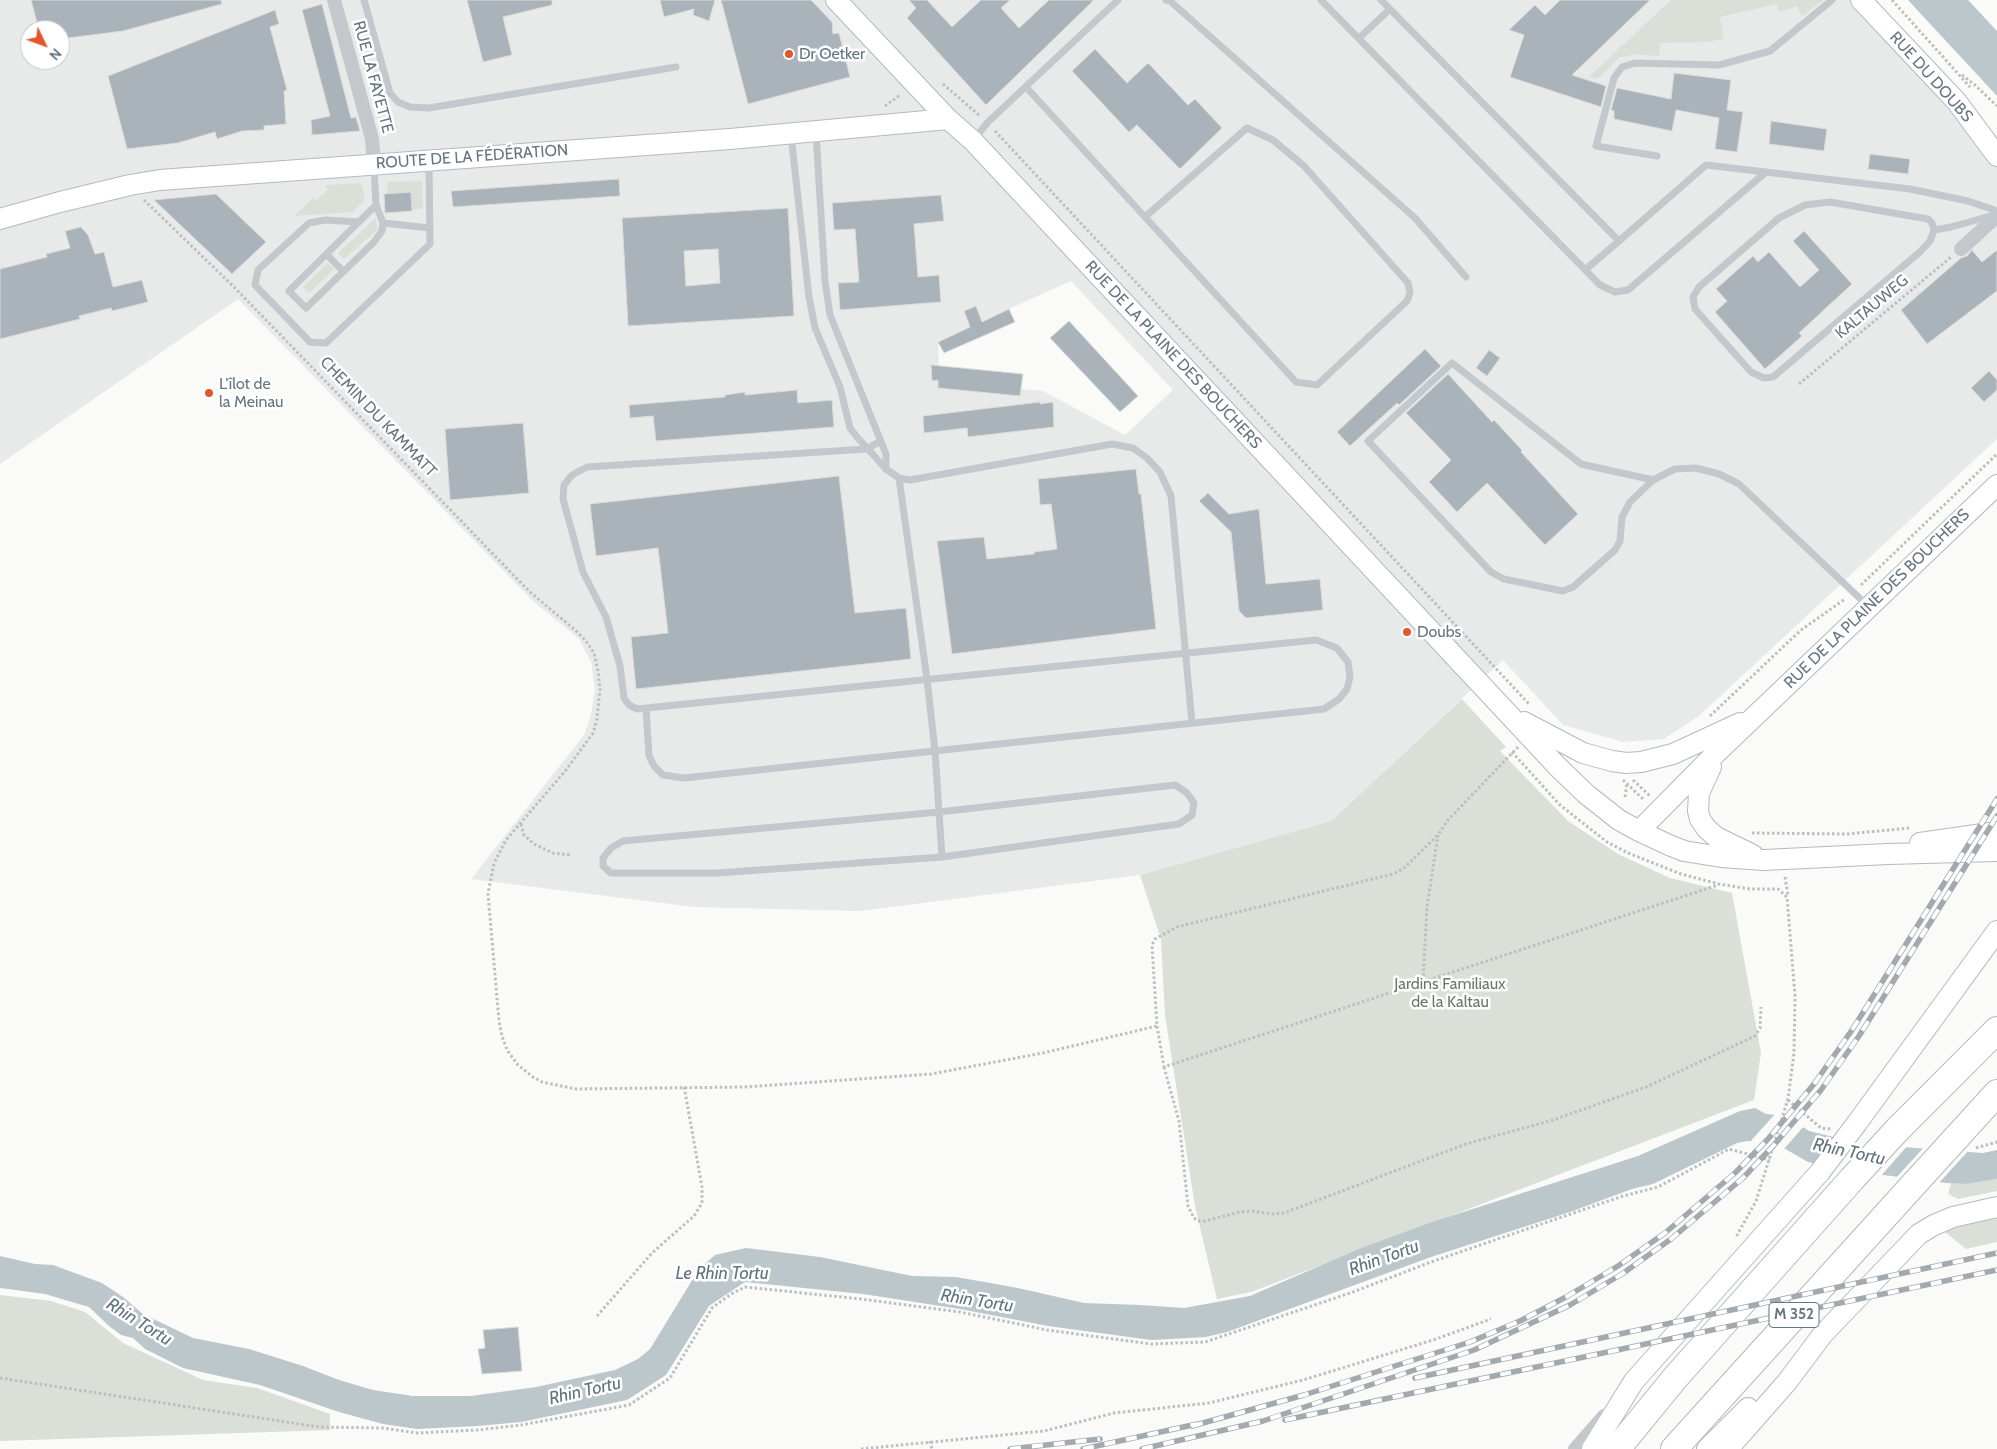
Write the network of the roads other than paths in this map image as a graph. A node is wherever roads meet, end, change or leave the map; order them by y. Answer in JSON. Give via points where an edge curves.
{"nodes":[{"id":1,"x":334,"y":0,"type":"edge"},
{"id":2,"x":364,"y":0,"type":"edge"},
{"id":3,"x":836,"y":0,"type":"edge"},
{"id":4,"x":1118,"y":0,"type":"edge"},
{"id":5,"x":1166,"y":0,"type":"edge"},
{"id":6,"x":1321,"y":0,"type":"edge"},
{"id":7,"x":1381,"y":0,"type":"edge"},
{"id":8,"x":1832,"y":0,"type":"edge"},
{"id":9,"x":1861,"y":0,"type":"edge"},
{"id":10,"x":1390,"y":9,"type":"junction"},
{"id":11,"x":1359,"y":38,"type":"junction"},
{"id":12,"x":676,"y":67,"type":"dead end"},
{"id":13,"x":1026,"y":87,"type":"junction"},
{"id":14,"x":948,"y":119,"type":"junction"},
{"id":15,"x":816,"y":132,"type":"junction"},
{"id":16,"x":791,"y":134,"type":"junction"},
{"id":17,"x":973,"y":141,"type":"junction"},
{"id":18,"x":1657,"y":156,"type":"dead end"},
{"id":19,"x":1997,"y":156,"type":"edge"},
{"id":20,"x":429,"y":160,"type":"junction"},
{"id":21,"x":374,"y":164,"type":"junction"},
{"id":22,"x":1766,"y":172,"type":"junction"},
{"id":23,"x":376,"y":206,"type":"junction"},
{"id":24,"x":1997,"y":214,"type":"edge"},
{"id":25,"x":1145,"y":217,"type":"junction"},
{"id":26,"x":0,"y":219,"type":"edge"},
{"id":27,"x":359,"y":222,"type":"junction"},
{"id":28,"x":383,"y":223,"type":"junction"},
{"id":29,"x":430,"y":228,"type":"junction"},
{"id":30,"x":1934,"y":230,"type":"junction"},
{"id":31,"x":1619,"y":241,"type":"junction"},
{"id":32,"x":1961,"y":249,"type":"road end"},
{"id":33,"x":326,"y":254,"type":"junction"},
{"id":34,"x":1585,"y":270,"type":"junction"},
{"id":35,"x":343,"y":271,"type":"junction"},
{"id":36,"x":1466,"y":277,"type":"dead end"},
{"id":37,"x":880,"y":441,"type":"junction"},
{"id":38,"x":867,"y":449,"type":"junction"},
{"id":39,"x":886,"y":469,"type":"junction"},
{"id":40,"x":899,"y":478,"type":"junction"},
{"id":41,"x":1653,"y":480,"type":"junction"},
{"id":42,"x":1997,"y":485,"type":"edge"},
{"id":43,"x":1869,"y":607,"type":"junction"},
{"id":44,"x":1185,"y":653,"type":"junction"},
{"id":45,"x":927,"y":679,"type":"junction"},
{"id":46,"x":646,"y":708,"type":"junction"},
{"id":47,"x":1507,"y":713,"type":"junction"},
{"id":48,"x":1758,"y":714,"type":"junction"},
{"id":49,"x":1192,"y":723,"type":"junction"},
{"id":50,"x":935,"y":751,"type":"junction"},
{"id":51,"x":939,"y":812,"type":"junction"},
{"id":52,"x":1639,"y":831,"type":"junction"},
{"id":53,"x":1997,"y":832,"type":"edge"},
{"id":54,"x":1888,"y":854,"type":"junction"},
{"id":55,"x":1994,"y":854,"type":"edge"},
{"id":56,"x":942,"y":857,"type":"junction"},
{"id":57,"x":1764,"y":860,"type":"junction"},
{"id":58,"x":1997,"y":931,"type":"edge"},
{"id":59,"x":1997,"y":1030,"type":"edge"},
{"id":60,"x":1997,"y":1092,"type":"edge"},
{"id":61,"x":1997,"y":1207,"type":"edge"},
{"id":62,"x":1823,"y":1334,"type":"junction"},
{"id":63,"x":1634,"y":1381,"type":"junction"},
{"id":64,"x":1575,"y":1449,"type":"edge"},
{"id":65,"x":1592,"y":1449,"type":"edge"},
{"id":66,"x":1617,"y":1449,"type":"edge"},
{"id":67,"x":1674,"y":1449,"type":"edge"},
{"id":68,"x":1707,"y":1449,"type":"edge"},
{"id":69,"x":1728,"y":1449,"type":"edge"}],
"edges":[{"from":1,"to":21,"type":"street","name":"RUE LA FAYETTE","via":[[372,139]]},
{"from":2,"to":12,"type":"lane","via":[[390,93],[398,102],[410,107],[429,108]]},
{"from":3,"to":14,"type":"street","name":"RUE DE LA PLAINE DES BOUCHERS"},
{"from":4,"to":13,"type":"lane"},
{"from":5,"to":36,"type":"lane","via":[[1415,218]]},
{"from":6,"to":11,"type":"lane"},
{"from":7,"to":10,"type":"lane"},
{"from":8,"to":18,"type":"lane","via":[[1770,51],[1718,65],[1635,63],[1622,67],[1614,78],[1596,146]]},
{"from":9,"to":19,"type":"street","name":"RUE DU DOUBS","via":[[1957,102]]},
{"from":10,"to":11,"type":"lane"},
{"from":10,"to":31,"type":"lane"},
{"from":11,"to":34,"type":"lane"},
{"from":13,"to":17,"type":"lane","via":[[987,123]]},
{"from":13,"to":25,"type":"lane"},
{"from":14,"to":15,"type":"street","name":"ROUTE DE LA FÉDÉRATION"},
{"from":14,"to":17,"type":"street","name":"RUE DE LA PLAINE DES BOUCHERS"},
{"from":15,"to":16,"type":"street","name":"ROUTE DE LA FÉDÉRATION"},
{"from":15,"to":37,"type":"lane","via":[[830,315]]},
{"from":16,"to":20,"type":"street","name":"ROUTE DE LA FÉDÉRATION"},
{"from":16,"to":38,"type":"lane","via":[[815,328],[840,387],[850,428]]},
{"from":17,"to":47,"type":"street","name":"RUE DE LA PLAINE DES BOUCHERS"},
{"from":20,"to":21,"type":"street","name":"ROUTE DE LA FÉDÉRATION"},
{"from":20,"to":29,"type":"lane"},
{"from":21,"to":23,"type":"lane"},
{"from":21,"to":26,"type":"street","name":"ROUTE DE LA FÉDÉRATION","via":[[160,180]]},
{"from":22,"to":24,"type":"lane","via":[[1910,189],[1968,201]]},
{"from":22,"to":31,"type":"lane","via":[[1706,165]]},
{"from":22,"to":34,"type":"lane","via":[[1628,290],[1614,292],[1600,285]]},
{"from":23,"to":27,"type":"lane"},
{"from":23,"to":28,"type":"lane"},
{"from":24,"to":30,"type":"lane"},
{"from":24,"to":32,"type":"street"},
{"from":25,"to":25,"type":"lane","via":[[1296,382],[1317,385],[1406,301],[1410,293],[1408,283],[1304,166],[1273,140],[1247,128]]},
{"from":27,"to":29,"type":"lane","via":[[326,220],[309,223],[258,270],[255,285],[310,342],[326,343],[333,337],[430,244]]},
{"from":27,"to":33,"type":"lane"},
{"from":28,"to":29,"type":"lane"},
{"from":28,"to":35,"type":"lane","via":[[382,231],[374,242]]},
{"from":30,"to":30,"type":"lane","via":[[1928,219],[1830,202],[1806,205],[1779,218],[1699,287],[1693,297],[1695,309],[1751,372],[1773,378],[1922,251]]},
{"from":31,"to":34,"type":"lane"},
{"from":33,"to":35,"type":"lane"},
{"from":33,"to":35,"type":"lane","via":[[289,290],[306,308]]},
{"from":37,"to":38,"type":"lane"},
{"from":37,"to":39,"type":"lane","via":[[886,454]]},
{"from":38,"to":39,"type":"lane"},
{"from":38,"to":46,"type":"lane","via":[[587,467],[572,475],[564,485],[564,499],[582,572],[606,617],[620,666],[624,698],[637,709]]},
{"from":39,"to":40,"type":"lane"},
{"from":40,"to":44,"type":"lane","via":[[910,480],[1112,444],[1133,448],[1160,472],[1171,496]]},
{"from":40,"to":45,"type":"lane"},
{"from":41,"to":41,"type":"lane","via":[[1581,464],[1452,363],[1368,441],[1491,572],[1504,579],[1563,590],[1573,587],[1615,550],[1620,541],[1622,517],[1630,502]]},
{"from":41,"to":43,"type":"lane","via":[[1675,468],[1696,468],[1739,484]]},
{"from":42,"to":43,"type":"street","name":"RUE DE LA PLAINE DES BOUCHERS"},
{"from":43,"to":48,"type":"street","name":"RUE DE LA PLAINE DES BOUCHERS"},
{"from":44,"to":45,"type":"lane"},
{"from":44,"to":49,"type":"lane"},
{"from":44,"to":49,"type":"lane","via":[[1316,640],[1337,648],[1348,662],[1350,677],[1347,689],[1339,699],[1324,708]]},
{"from":45,"to":46,"type":"lane"},
{"from":45,"to":50,"type":"lane"},
{"from":46,"to":50,"type":"lane","via":[[649,756],[654,766],[664,775],[684,778]]},
{"from":47,"to":48,"type":"street","name":"RUE DE LA PLAINE DES BOUCHERS","via":[[1583,753],[1626,763],[1673,754]]},
{"from":47,"to":52,"type":"street","name":"RUE DE LA PLAINE DES BOUCHERS","via":[[1586,794]]},
{"from":48,"to":52,"type":"street","name":"RUE DE LA PLAINE DES BOUCHERS"},
{"from":48,"to":57,"type":"street","via":[[1713,764],[1697,800],[1700,819],[1710,832]]},
{"from":49,"to":50,"type":"lane"},
{"from":50,"to":51,"type":"lane"},
{"from":51,"to":56,"type":"lane"},
{"from":51,"to":56,"type":"lane","via":[[1175,785],[1194,802],[1192,815],[1179,824]]},
{"from":51,"to":56,"type":"lane","via":[[623,841],[603,858],[604,866],[611,873],[717,873]]},
{"from":52,"to":57,"type":"street","via":[[1684,850]]},
{"from":53,"to":54,"type":"street","via":[[1918,844]]},
{"from":54,"to":55,"type":"street"},
{"from":54,"to":57,"type":"street"},
{"from":58,"to":63,"type":"street","bridge":true,"via":[[1820,1172]]},
{"from":59,"to":66,"type":"highway","number":"M 352","bridge":true,"via":[[1852,1179],[1675,1378]]},
{"from":60,"to":67,"type":"highway","number":"M 352","bridge":true},
{"from":61,"to":62,"type":"street","via":[[1952,1217],[1919,1234]]},
{"from":62,"to":68,"type":"street"},
{"from":62,"to":69,"type":"street","via":[[1787,1382]]},
{"from":63,"to":64,"type":"street"},
{"from":63,"to":65,"type":"street"}]}
